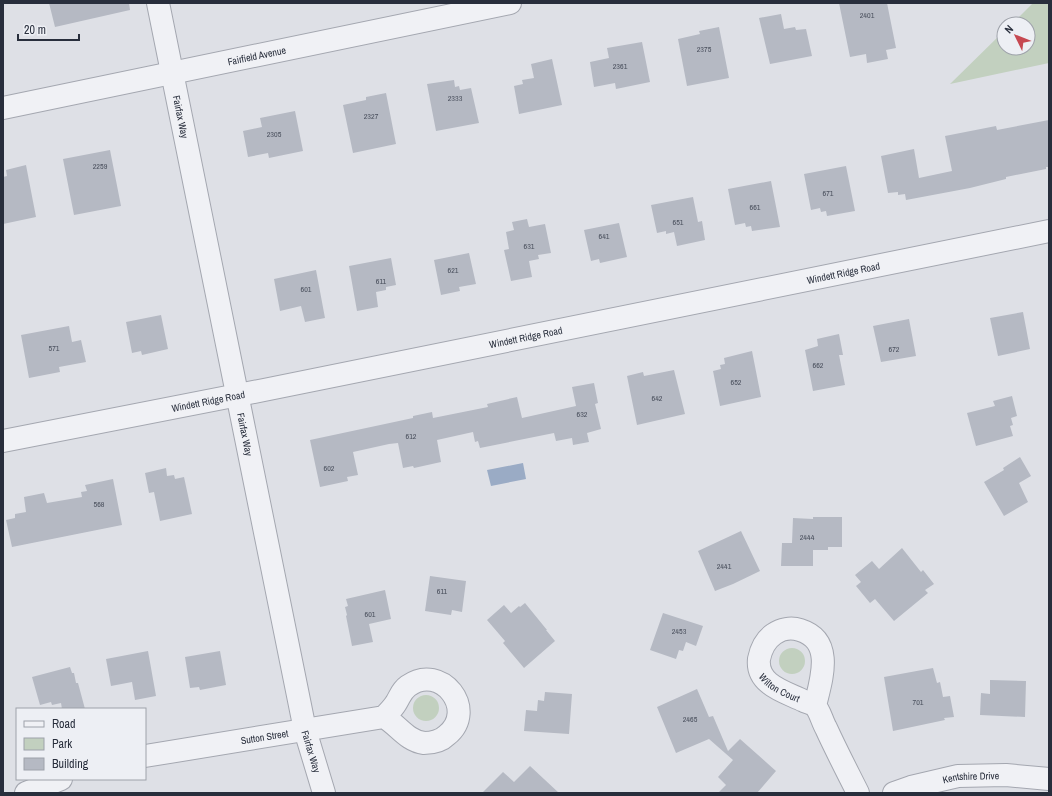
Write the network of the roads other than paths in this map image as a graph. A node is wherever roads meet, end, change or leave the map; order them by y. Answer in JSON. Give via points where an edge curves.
{"nodes":[{"id":1,"x":158,"y":3,"type":"edge"},
{"id":2,"x":510,"y":3,"type":"edge"},
{"id":3,"x":474,"y":6,"type":"edge"},
{"id":4,"x":173,"y":74,"type":"junction"},
{"id":5,"x":3,"y":108,"type":"edge"},
{"id":6,"x":1049,"y":232,"type":"edge"},
{"id":7,"x":237,"y":396,"type":"junction"},
{"id":8,"x":3,"y":441,"type":"edge"},
{"id":9,"x":815,"y":706,"type":"dead end"},
{"id":10,"x":384,"y":717,"type":"dead end"},
{"id":11,"x":304,"y":730,"type":"junction"},
{"id":12,"x":146,"y":756,"type":"edge"},
{"id":13,"x":1049,"y":779,"type":"edge"},
{"id":14,"x":58,"y":780,"type":"edge"},
{"id":15,"x":26,"y":793,"type":"edge"},
{"id":16,"x":324,"y":793,"type":"edge"},
{"id":17,"x":858,"y":793,"type":"edge"},
{"id":18,"x":894,"y":793,"type":"edge"}],
"edges":[{"from":1,"to":4,"type":"street","name":"Fairfax Way"},
{"from":2,"to":3,"type":"street","name":"Fairfield Avenue"},
{"from":3,"to":4,"type":"street","name":"Fairfield Avenue"},
{"from":4,"to":5,"type":"street","name":"Fairfield Avenue"},
{"from":4,"to":7,"type":"street","name":"Fairfax Way"},
{"from":6,"to":7,"type":"street","name":"Windett Ridge Road"},
{"from":7,"to":8,"type":"street","name":"Windett Ridge Road"},
{"from":7,"to":11,"type":"street","name":"Fairfax Way"},
{"from":9,"to":17,"type":"street"},
{"from":10,"to":11,"type":"street","name":"Sutton Street"},
{"from":11,"to":12,"type":"street","name":"Sutton Street"},
{"from":11,"to":16,"type":"street","name":"Fairfax Way"},
{"from":13,"to":18,"type":"street","name":"Kentshire Drive","via":[[1006,775],[958,776]]},
{"from":14,"to":15,"type":"street"}]}
